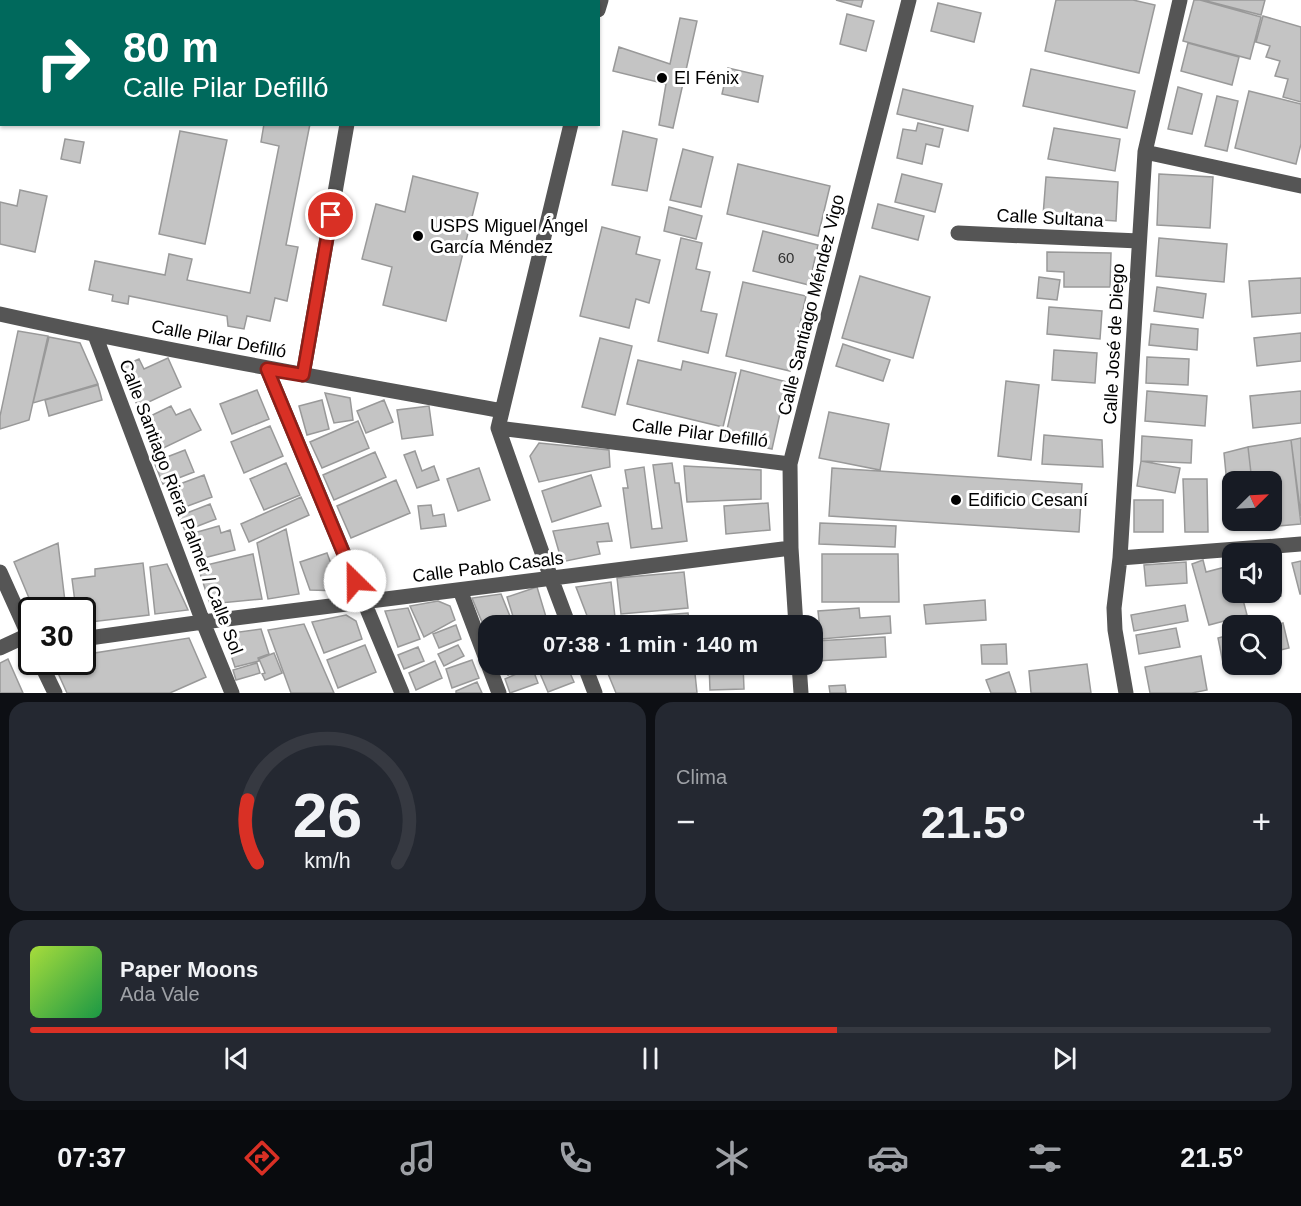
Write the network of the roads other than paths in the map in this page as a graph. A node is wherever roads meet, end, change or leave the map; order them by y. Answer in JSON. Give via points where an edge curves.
{"nodes":[{"id":1,"x":909,"y":0,"type":"edge"},
{"id":2,"x":1180,"y":0,"type":"edge"},
{"id":3,"x":347,"y":126,"type":"edge"},
{"id":4,"x":571,"y":126,"type":"edge"},
{"id":5,"x":1146,"y":152,"type":"junction"},
{"id":6,"x":1301,"y":186,"type":"edge"},
{"id":7,"x":958,"y":233,"type":"dead end"},
{"id":8,"x":1139,"y":241,"type":"junction"},
{"id":9,"x":0,"y":314,"type":"edge"},
{"id":10,"x":95,"y":335,"type":"junction"},
{"id":11,"x":267,"y":369,"type":"junction"},
{"id":12,"x":303,"y":375,"type":"junction"},
{"id":13,"x":502,"y":411,"type":"junction"},
{"id":14,"x":498,"y":428,"type":"junction"},
{"id":15,"x":790,"y":464,"type":"junction"},
{"id":16,"x":1301,"y":544,"type":"edge"},
{"id":17,"x":791,"y":548,"type":"junction"},
{"id":18,"x":1120,"y":558,"type":"junction"},
{"id":19,"x":0,"y":572,"type":"edge"},
{"id":20,"x":550,"y":578,"type":"junction"},
{"id":21,"x":460,"y":590,"type":"junction"},
{"id":22,"x":364,"y":602,"type":"junction"},
{"id":23,"x":18,"y":612,"type":"edge"},
{"id":24,"x":565,"y":615,"type":"edge"},
{"id":25,"x":795,"y":615,"type":"edge"},
{"id":26,"x":203,"y":622,"type":"junction"},
{"id":27,"x":96,"y":637,"type":"edge"},
{"id":28,"x":18,"y":643,"type":"edge"},
{"id":29,"x":0,"y":648,"type":"edge"},
{"id":30,"x":46,"y":675,"type":"edge"},
{"id":31,"x":588,"y":675,"type":"edge"},
{"id":32,"x":800,"y":675,"type":"edge"},
{"id":33,"x":55,"y":693,"type":"edge"},
{"id":34,"x":232,"y":693,"type":"edge"},
{"id":35,"x":402,"y":693,"type":"edge"},
{"id":36,"x":499,"y":693,"type":"edge"},
{"id":37,"x":595,"y":693,"type":"edge"},
{"id":38,"x":801,"y":693,"type":"edge"},
{"id":39,"x":1126,"y":693,"type":"edge"}],
"edges":[{"from":1,"to":15,"type":"street","name":"Calle Santiago Méndez Vigo"},
{"from":2,"to":5,"type":"street","name":"Calle José de Diego"},
{"from":3,"to":12,"type":"street"},
{"from":4,"to":13,"type":"street"},
{"from":5,"to":6,"type":"street"},
{"from":5,"to":8,"type":"street","name":"Calle José de Diego"},
{"from":7,"to":8,"type":"street","name":"Calle Sultana"},
{"from":8,"to":18,"type":"street","name":"Calle José de Diego"},
{"from":9,"to":10,"type":"street","name":"Calle Pilar Defilló"},
{"from":10,"to":11,"type":"street","name":"Calle Pilar Defilló"},
{"from":10,"to":26,"type":"street","name":"Calle Santiago Riera Palmer / Calle Sol"},
{"from":11,"to":12,"type":"street","name":"Calle Pilar Defilló"},
{"from":11,"to":22,"type":"street"},
{"from":12,"to":13,"type":"street","name":"Calle Pilar Defilló"},
{"from":13,"to":14,"type":"street"},
{"from":14,"to":15,"type":"street","name":"Calle Pilar Defilló"},
{"from":14,"to":20,"type":"street"},
{"from":15,"to":17,"type":"street","name":"Calle Santiago Méndez Vigo"},
{"from":16,"to":18,"type":"street"},
{"from":17,"to":20,"type":"street","name":"Calle Pablo Casals"},
{"from":17,"to":25,"type":"street","name":"Calle Santiago Méndez Vigo"},
{"from":18,"to":39,"type":"street","name":"Calle José de Diego","via":[[1114,619]]},
{"from":19,"to":23,"type":"street"},
{"from":20,"to":21,"type":"street","name":"Calle Pablo Casals"},
{"from":20,"to":24,"type":"street"},
{"from":21,"to":22,"type":"street","name":"Calle Pablo Casals"},
{"from":21,"to":36,"type":"street"},
{"from":22,"to":26,"type":"street","name":"Calle Pablo Casals"},
{"from":22,"to":35,"type":"street"},
{"from":26,"to":27,"type":"street","name":"Calle Pablo Casals"},
{"from":26,"to":34,"type":"street","name":"Calle Santiago Riera Palmer / Calle Sol"},
{"from":28,"to":29,"type":"street"},
{"from":30,"to":33,"type":"street"},
{"from":31,"to":37,"type":"street"},
{"from":32,"to":38,"type":"street"}]}
